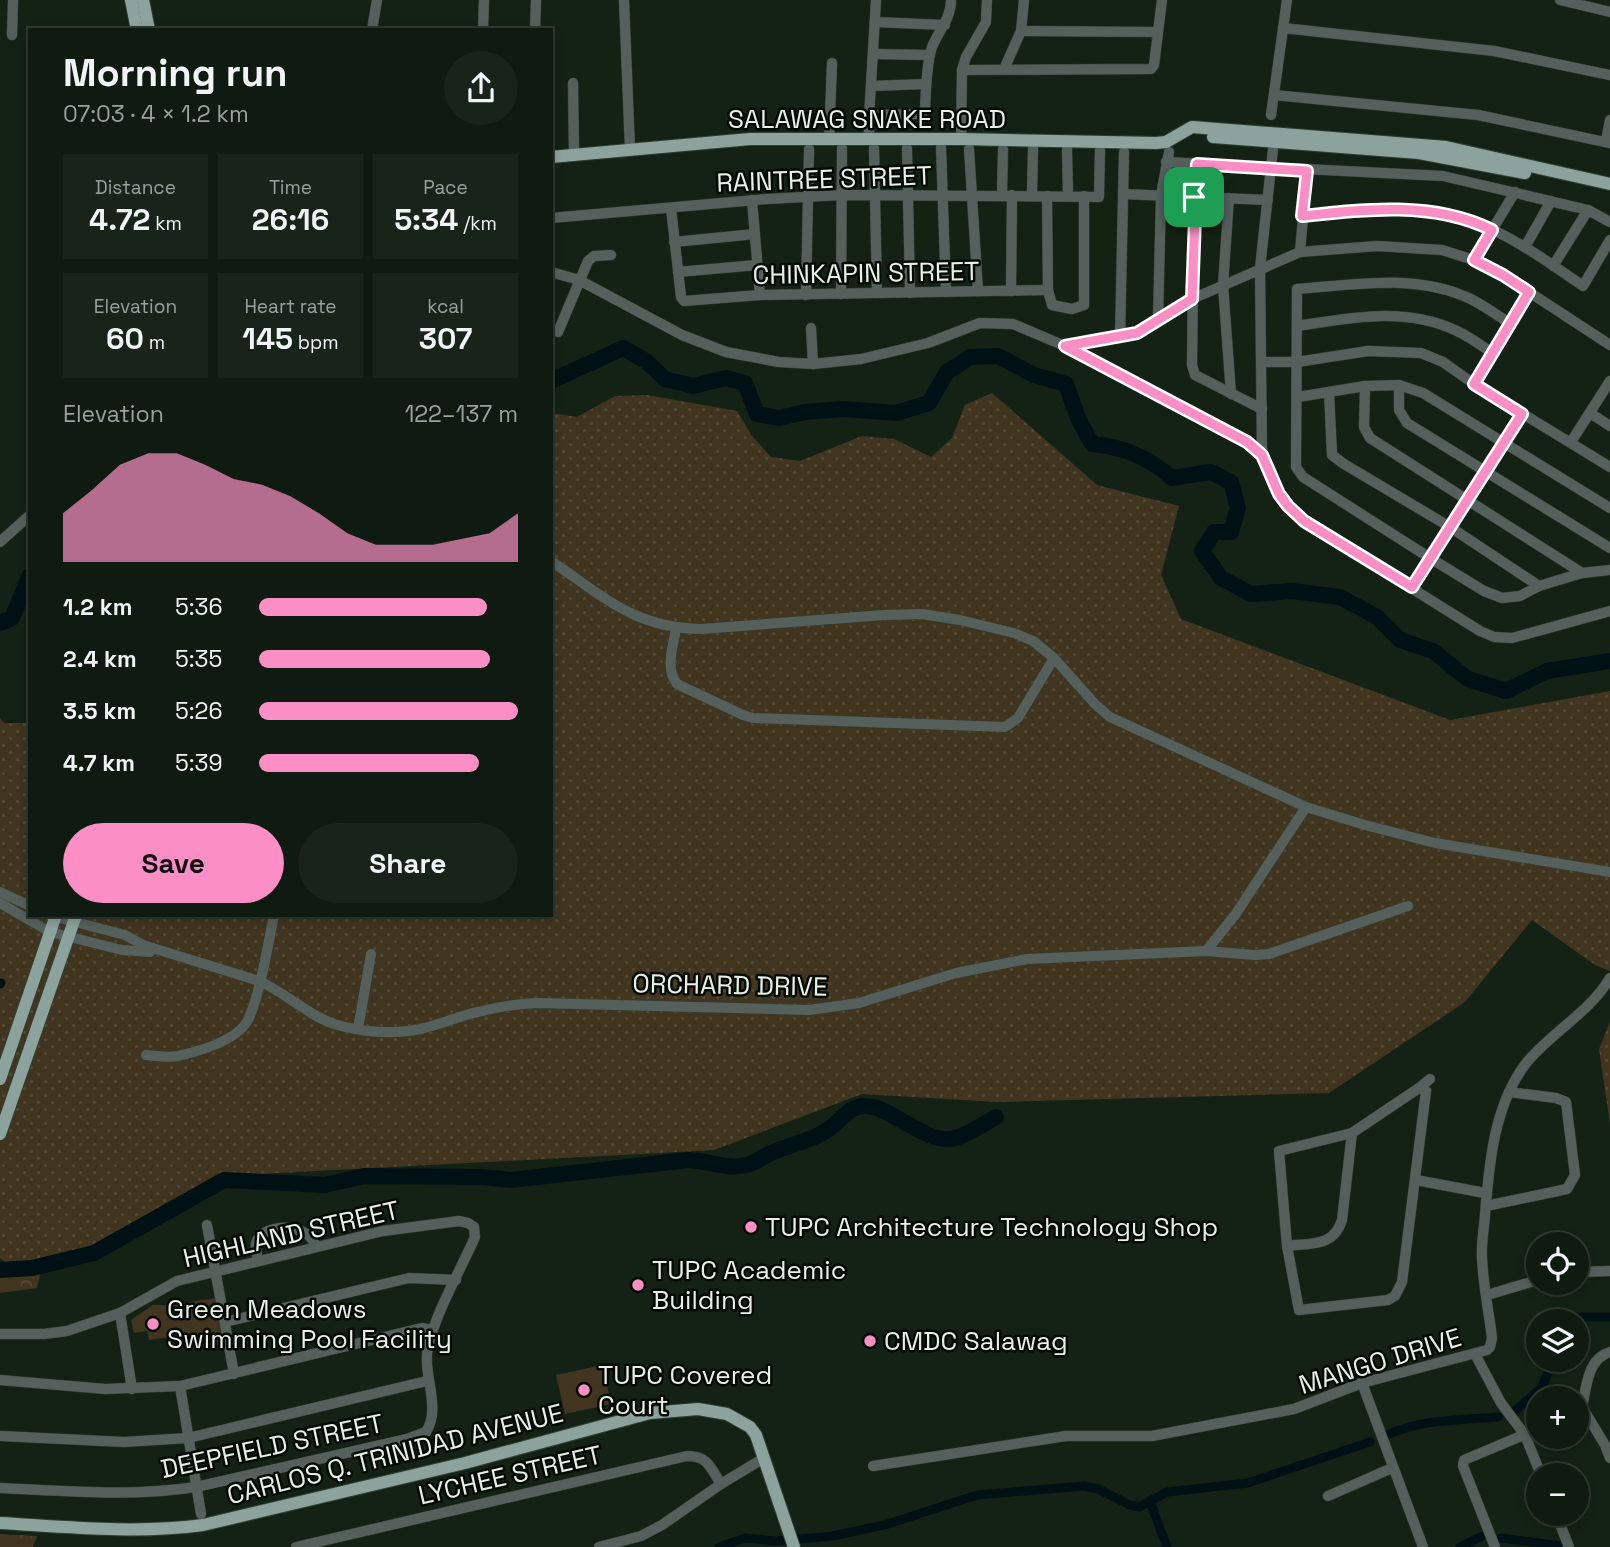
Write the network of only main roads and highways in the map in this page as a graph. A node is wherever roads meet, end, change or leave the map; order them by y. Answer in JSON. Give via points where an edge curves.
{"nodes":[{"id":1,"x":131,"y":0,"type":"edge"},
{"id":2,"x":143,"y":0,"type":"edge"},
{"id":3,"x":137,"y":28,"type":"edge"},
{"id":4,"x":149,"y":28,"type":"edge"},
{"id":5,"x":553,"y":156,"type":"edge"},
{"id":6,"x":1524,"y":169,"type":"junction"},
{"id":7,"x":1610,"y":184,"type":"edge"},
{"id":8,"x":1610,"y":193,"type":"edge"},
{"id":9,"x":54,"y":917,"type":"edge"},
{"id":10,"x":75,"y":918,"type":"edge"},
{"id":11,"x":0,"y":1079,"type":"edge"},
{"id":12,"x":0,"y":1134,"type":"edge"},
{"id":13,"x":0,"y":1523,"type":"edge"},
{"id":14,"x":794,"y":1547,"type":"edge"}],
"edges":[{"from":1,"to":3,"type":"main road"},
{"from":2,"to":4,"type":"main road"},
{"from":5,"to":6,"type":"main road","name":"SALAWAG SNAKE ROAD","via":[[750,139],[1156,144],[1182,135],[1419,153]]},
{"from":6,"to":7,"type":"main road","name":"SALAWAG SNAKE ROAD"},
{"from":6,"to":8,"type":"main road","name":"SALAWAG SNAKE ROAD"},
{"from":9,"to":11,"type":"main road"},
{"from":10,"to":12,"type":"main road"},
{"from":13,"to":14,"type":"main road","name":"CARLOS Q. TRINIDAD AVENUE","via":[[125,1531],[203,1525],[465,1463],[650,1413],[698,1409],[727,1414],[756,1435]]}]}
